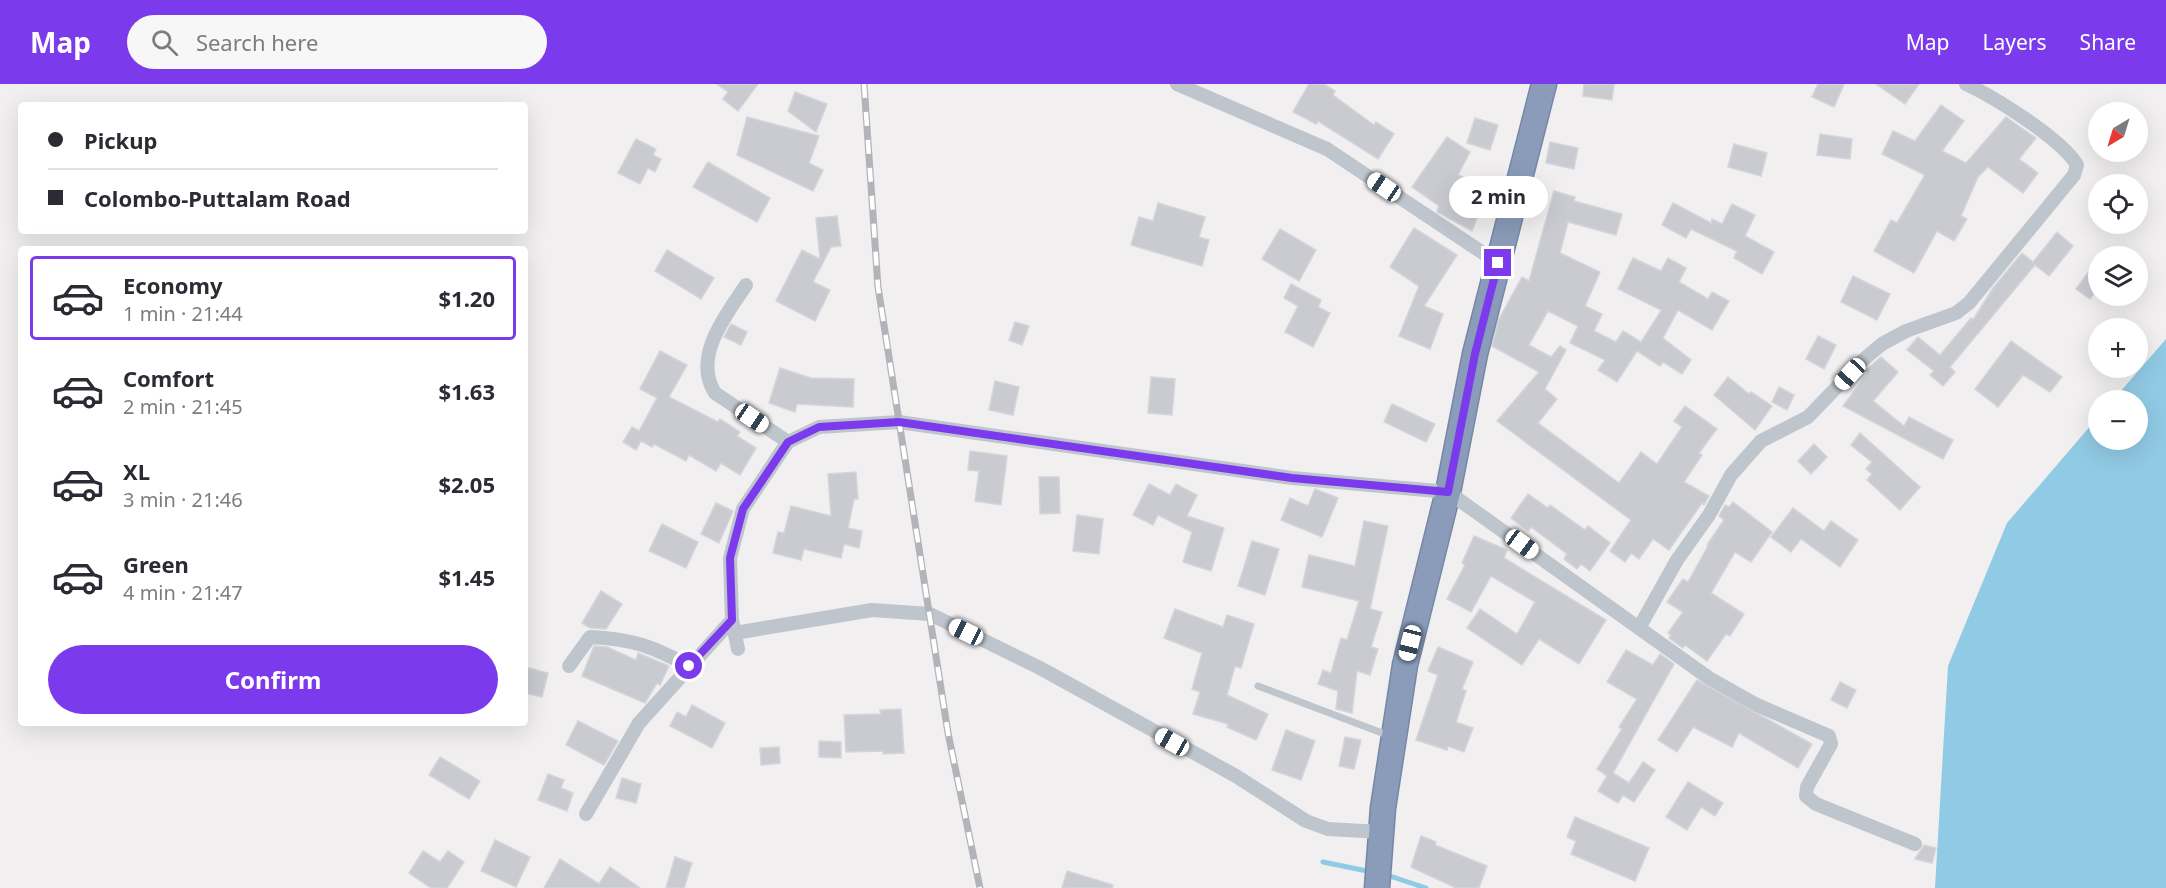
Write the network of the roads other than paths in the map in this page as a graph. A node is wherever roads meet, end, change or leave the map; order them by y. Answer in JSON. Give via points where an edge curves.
{"nodes":[{"id":1,"x":1177,"y":84,"type":"edge"},
{"id":2,"x":1544,"y":84,"type":"edge"},
{"id":3,"x":1966,"y":84,"type":"edge"},
{"id":4,"x":1498,"y":263,"type":"junction"},
{"id":5,"x":746,"y":285,"type":"dead end"},
{"id":6,"x":788,"y":442,"type":"junction"},
{"id":7,"x":1448,"y":492,"type":"junction"},
{"id":8,"x":733,"y":626,"type":"junction"},
{"id":9,"x":1639,"y":628,"type":"junction"},
{"id":10,"x":738,"y":649,"type":"dead end"},
{"id":11,"x":569,"y":666,"type":"dead end"},
{"id":12,"x":689,"y":666,"type":"junction"},
{"id":13,"x":1258,"y":686,"type":"dead end"},
{"id":14,"x":1394,"y":737,"type":"junction"},
{"id":15,"x":586,"y":814,"type":"dead end"},
{"id":16,"x":1382,"y":832,"type":"junction"},
{"id":17,"x":1915,"y":844,"type":"dead end"},
{"id":18,"x":1377,"y":888,"type":"edge"}],
"edges":[{"from":1,"to":4,"type":"street","via":[[1328,149]]},
{"from":2,"to":4,"type":"highway"},
{"from":3,"to":9,"type":"street","via":[[2009,108],[2067,152],[2077,165],[2074,175],[1969,303],[1956,313],[1882,344],[1808,417],[1761,441],[1731,475]]},
{"from":4,"to":7,"type":"highway","via":[[1475,354]]},
{"from":5,"to":6,"type":"street","via":[[709,348],[706,363],[710,384],[715,393]]},
{"from":6,"to":7,"type":"street","via":[[819,427],[899,422],[1292,478]]},
{"from":6,"to":8,"type":"street","via":[[743,509],[730,558]]},
{"from":7,"to":9,"type":"street"},
{"from":7,"to":14,"type":"highway","via":[[1405,665]]},
{"from":8,"to":10,"type":"street"},
{"from":8,"to":12,"type":"street"},
{"from":8,"to":16,"type":"street","via":[[872,610],[930,614],[1040,668],[1236,776],[1306,820],[1328,829]]},
{"from":9,"to":17,"type":"street","via":[[1725,688],[1829,736],[1831,744],[1806,796],[1816,804]]},
{"from":11,"to":12,"type":"street","via":[[590,637],[624,639],[658,649]]},
{"from":12,"to":15,"type":"street","via":[[639,723]]},
{"from":13,"to":14,"type":"lane"},
{"from":14,"to":16,"type":"highway"},
{"from":16,"to":18,"type":"highway"}]}
